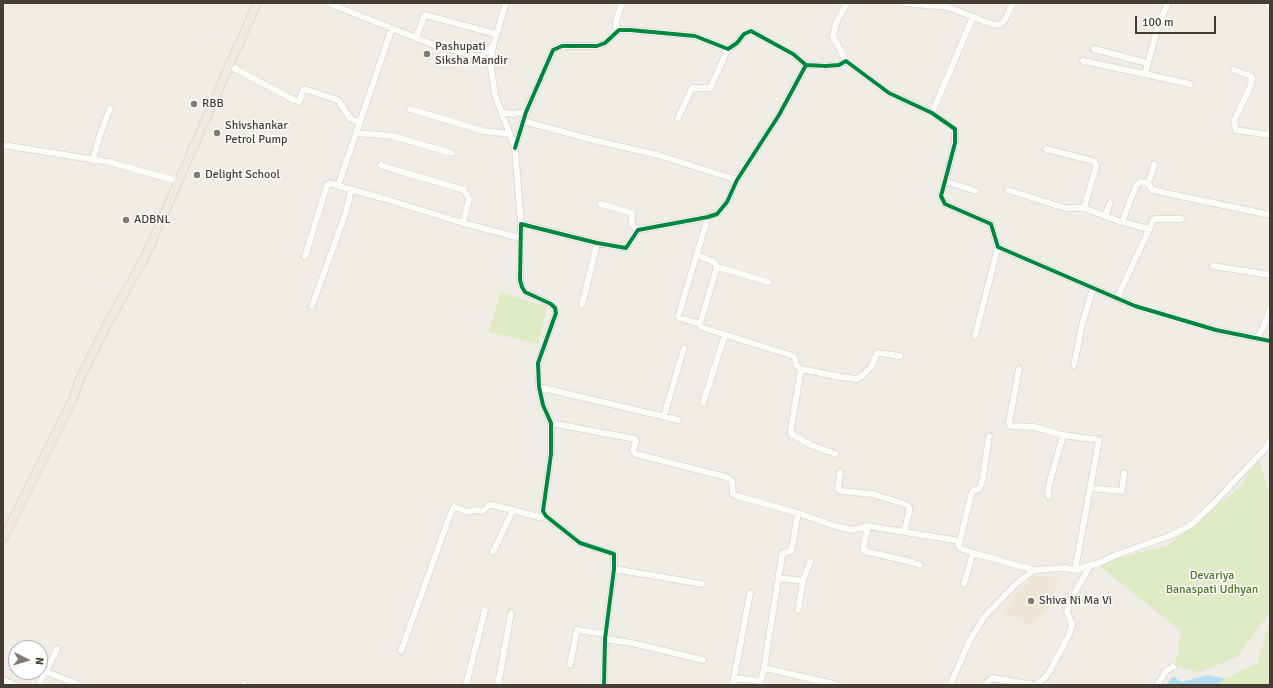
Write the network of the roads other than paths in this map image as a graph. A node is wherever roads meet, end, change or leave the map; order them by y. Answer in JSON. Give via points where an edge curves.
{"nodes":[{"id":1,"x":257,"y":3,"type":"edge"},
{"id":2,"x":328,"y":3,"type":"edge"},
{"id":3,"x":347,"y":3,"type":"edge"},
{"id":4,"x":506,"y":3,"type":"edge"},
{"id":5,"x":622,"y":3,"type":"edge"},
{"id":6,"x":847,"y":3,"type":"edge"},
{"id":7,"x":905,"y":3,"type":"edge"},
{"id":8,"x":1013,"y":3,"type":"edge"},
{"id":9,"x":1168,"y":3,"type":"edge"},
{"id":10,"x":1267,"y":3,"type":"edge"},
{"id":11,"x":1270,"y":7,"type":"edge"},
{"id":12,"x":345,"y":10,"type":"junction"},
{"id":13,"x":973,"y":17,"type":"junction"},
{"id":14,"x":392,"y":28,"type":"junction"},
{"id":15,"x":620,"y":30,"type":"junction"},
{"id":16,"x":496,"y":34,"type":"junction"},
{"id":17,"x":416,"y":37,"type":"junction"},
{"id":18,"x":493,"y":46,"type":"junction"},
{"id":19,"x":1094,"y":49,"type":"dead end"},
{"id":20,"x":728,"y":50,"type":"junction"},
{"id":21,"x":480,"y":57,"type":"junction"},
{"id":22,"x":846,"y":61,"type":"junction"},
{"id":23,"x":1083,"y":61,"type":"dead end"},
{"id":24,"x":1147,"y":63,"type":"junction"},
{"id":25,"x":228,"y":65,"type":"junction"},
{"id":26,"x":806,"y":65,"type":"junction"},
{"id":27,"x":491,"y":67,"type":"junction"},
{"id":28,"x":1234,"y":70,"type":"dead end"},
{"id":29,"x":1145,"y":74,"type":"junction"},
{"id":30,"x":1190,"y":84,"type":"dead end"},
{"id":31,"x":110,"y":108,"type":"dead end"},
{"id":32,"x":410,"y":109,"type":"dead end"},
{"id":33,"x":502,"y":112,"type":"junction"},
{"id":34,"x":526,"y":112,"type":"junction"},
{"id":35,"x":932,"y":113,"type":"junction"},
{"id":36,"x":678,"y":118,"type":"dead end"},
{"id":37,"x":523,"y":121,"type":"junction"},
{"id":38,"x":360,"y":122,"type":"junction"},
{"id":39,"x":356,"y":133,"type":"junction"},
{"id":40,"x":510,"y":134,"type":"junction"},
{"id":41,"x":1270,"y":135,"type":"edge"},
{"id":42,"x":3,"y":145,"type":"edge"},
{"id":43,"x":515,"y":148,"type":"junction"},
{"id":44,"x":1046,"y":149,"type":"dead end"},
{"id":45,"x":452,"y":153,"type":"dead end"},
{"id":46,"x":93,"y":161,"type":"junction"},
{"id":47,"x":1154,"y":164,"type":"dead end"},
{"id":48,"x":381,"y":165,"type":"dead end"},
{"id":49,"x":737,"y":180,"type":"junction"},
{"id":50,"x":177,"y":181,"type":"junction"},
{"id":51,"x":944,"y":181,"type":"junction"},
{"id":52,"x":1148,"y":183,"type":"junction"},
{"id":53,"x":338,"y":186,"type":"junction"},
{"id":54,"x":351,"y":190,"type":"junction"},
{"id":55,"x":1008,"y":190,"type":"dead end"},
{"id":56,"x":976,"y":191,"type":"dead end"},
{"id":57,"x":1110,"y":203,"type":"dead end"},
{"id":58,"x":600,"y":204,"type":"dead end"},
{"id":59,"x":1084,"y":208,"type":"junction"},
{"id":60,"x":1270,"y":215,"type":"edge"},
{"id":61,"x":1105,"y":216,"type":"junction"},
{"id":62,"x":708,"y":217,"type":"junction"},
{"id":63,"x":1181,"y":219,"type":"dead end"},
{"id":64,"x":1122,"y":222,"type":"junction"},
{"id":65,"x":463,"y":224,"type":"junction"},
{"id":66,"x":521,"y":224,"type":"junction"},
{"id":67,"x":1149,"y":229,"type":"junction"},
{"id":68,"x":638,"y":230,"type":"junction"},
{"id":69,"x":520,"y":238,"type":"junction"},
{"id":70,"x":597,"y":243,"type":"junction"},
{"id":71,"x":998,"y":247,"type":"junction"},
{"id":72,"x":697,"y":255,"type":"junction"},
{"id":73,"x":305,"y":257,"type":"dead end"},
{"id":74,"x":1213,"y":266,"type":"dead end"},
{"id":75,"x":717,"y":267,"type":"junction"},
{"id":76,"x":1270,"y":275,"type":"edge"},
{"id":77,"x":768,"y":282,"type":"dead end"},
{"id":78,"x":1094,"y":288,"type":"junction"},
{"id":79,"x":1118,"y":298,"type":"junction"},
{"id":80,"x":582,"y":304,"type":"dead end"},
{"id":81,"x":312,"y":306,"type":"dead end"},
{"id":82,"x":1270,"y":308,"type":"edge"},
{"id":83,"x":700,"y":324,"type":"junction"},
{"id":84,"x":725,"y":334,"type":"junction"},
{"id":85,"x":975,"y":336,"type":"dead end"},
{"id":86,"x":1256,"y":338,"type":"junction"},
{"id":87,"x":1270,"y":341,"type":"edge"},
{"id":88,"x":684,"y":348,"type":"dead end"},
{"id":89,"x":900,"y":356,"type":"dead end"},
{"id":90,"x":1074,"y":365,"type":"dead end"},
{"id":91,"x":801,"y":369,"type":"junction"},
{"id":92,"x":1018,"y":369,"type":"dead end"},
{"id":93,"x":539,"y":388,"type":"junction"},
{"id":94,"x":703,"y":403,"type":"dead end"},
{"id":95,"x":664,"y":416,"type":"junction"},
{"id":96,"x":678,"y":420,"type":"dead end"},
{"id":97,"x":551,"y":422,"type":"junction"},
{"id":98,"x":1063,"y":435,"type":"junction"},
{"id":99,"x":989,"y":436,"type":"dead end"},
{"id":100,"x":1270,"y":441,"type":"edge"},
{"id":101,"x":836,"y":454,"type":"dead end"},
{"id":102,"x":840,"y":472,"type":"dead end"},
{"id":103,"x":1124,"y":473,"type":"dead end"},
{"id":104,"x":1091,"y":488,"type":"junction"},
{"id":105,"x":1049,"y":498,"type":"dead end"},
{"id":106,"x":513,"y":510,"type":"junction"},
{"id":107,"x":798,"y":513,"type":"junction"},
{"id":108,"x":546,"y":516,"type":"junction"},
{"id":109,"x":868,"y":526,"type":"junction"},
{"id":110,"x":904,"y":532,"type":"junction"},
{"id":111,"x":3,"y":539,"type":"edge"},
{"id":112,"x":959,"y":545,"type":"junction"},
{"id":113,"x":493,"y":552,"type":"dead end"},
{"id":114,"x":973,"y":553,"type":"junction"},
{"id":115,"x":810,"y":562,"type":"dead end"},
{"id":116,"x":920,"y":565,"type":"dead end"},
{"id":117,"x":1090,"y":566,"type":"junction"},
{"id":118,"x":614,"y":569,"type":"junction"},
{"id":119,"x":1034,"y":570,"type":"junction"},
{"id":120,"x":1074,"y":570,"type":"junction"},
{"id":121,"x":779,"y":578,"type":"junction"},
{"id":122,"x":803,"y":581,"type":"junction"},
{"id":123,"x":702,"y":584,"type":"dead end"},
{"id":124,"x":964,"y":584,"type":"dead end"},
{"id":125,"x":750,"y":593,"type":"dead end"},
{"id":126,"x":485,"y":610,"type":"dead end"},
{"id":127,"x":798,"y":610,"type":"dead end"},
{"id":128,"x":511,"y":613,"type":"dead end"},
{"id":129,"x":605,"y":636,"type":"junction"},
{"id":130,"x":57,"y":649,"type":"dead end"},
{"id":131,"x":401,"y":651,"type":"dead end"},
{"id":132,"x":703,"y":660,"type":"dead end"},
{"id":133,"x":570,"y":665,"type":"dead end"},
{"id":134,"x":1173,"y":667,"type":"dead end"},
{"id":135,"x":764,"y":668,"type":"junction"},
{"id":136,"x":48,"y":670,"type":"edge"},
{"id":137,"x":48,"y":672,"type":"edge"},
{"id":138,"x":3,"y":680,"type":"edge"},
{"id":139,"x":734,"y":682,"type":"edge"},
{"id":140,"x":14,"y":685,"type":"edge"},
{"id":141,"x":79,"y":685,"type":"edge"},
{"id":142,"x":466,"y":685,"type":"edge"},
{"id":143,"x":498,"y":685,"type":"edge"},
{"id":144,"x":604,"y":685,"type":"edge"},
{"id":145,"x":838,"y":685,"type":"edge"},
{"id":146,"x":950,"y":685,"type":"edge"},
{"id":147,"x":984,"y":685,"type":"edge"},
{"id":148,"x":1157,"y":685,"type":"edge"}],
"edges":[{"from":1,"to":25,"type":"main road"},
{"from":2,"to":12,"type":"street"},
{"from":3,"to":12,"type":"street"},
{"from":4,"to":16,"type":"street"},
{"from":5,"to":15,"type":"street","via":[[616,21],[616,27]]},
{"from":6,"to":22,"type":"street","via":[[836,23],[833,36]]},
{"from":7,"to":13,"type":"street","via":[[948,7]]},
{"from":8,"to":13,"type":"street","via":[[1001,24],[994,25]]},
{"from":9,"to":24,"type":"street"},
{"from":10,"to":11,"type":"street"},
{"from":12,"to":14,"type":"street"},
{"from":13,"to":35,"type":"street"},
{"from":14,"to":17,"type":"street"},
{"from":14,"to":38,"type":"street"},
{"from":15,"to":20,"type":"street","via":[[695,36]]},
{"from":15,"to":34,"type":"street","via":[[605,43],[597,46],[562,46],[553,50]]},
{"from":16,"to":17,"type":"street","via":[[425,15]]},
{"from":16,"to":18,"type":"street"},
{"from":17,"to":21,"type":"street","via":[[434,45]]},
{"from":18,"to":21,"type":"street"},
{"from":18,"to":27,"type":"street"},
{"from":19,"to":24,"type":"street"},
{"from":20,"to":26,"type":"street","via":[[744,34],[751,31],[793,54]]},
{"from":20,"to":36,"type":"street","via":[[710,88],[692,88]]},
{"from":21,"to":27,"type":"street"},
{"from":22,"to":26,"type":"street","via":[[826,66]]},
{"from":22,"to":35,"type":"street","via":[[889,93]]},
{"from":23,"to":29,"type":"street"},
{"from":24,"to":29,"type":"street"},
{"from":25,"to":38,"type":"street","via":[[294,100],[299,101],[304,89],[338,100],[351,119]]},
{"from":25,"to":50,"type":"main road"},
{"from":26,"to":49,"type":"street","via":[[779,115]]},
{"from":27,"to":33,"type":"street","via":[[495,95]]},
{"from":28,"to":41,"type":"street","via":[[1252,78],[1234,121],[1236,130]]},
{"from":29,"to":30,"type":"street"},
{"from":31,"to":46,"type":"street"},
{"from":32,"to":40,"type":"street","via":[[484,131]]},
{"from":33,"to":34,"type":"street"},
{"from":33,"to":40,"type":"street"},
{"from":34,"to":37,"type":"street"},
{"from":35,"to":51,"type":"street","via":[[955,128],[956,143]]},
{"from":37,"to":43,"type":"street"},
{"from":37,"to":49,"type":"street","via":[[658,155]]},
{"from":38,"to":39,"type":"street"},
{"from":39,"to":45,"type":"street","via":[[392,136]]},
{"from":39,"to":53,"type":"street"},
{"from":40,"to":43,"type":"street"},
{"from":42,"to":46,"type":"street","via":[[49,151]]},
{"from":43,"to":66,"type":"street"},
{"from":44,"to":59,"type":"street","via":[[1093,161],[1096,164]]},
{"from":46,"to":50,"type":"street","via":[[109,162]]},
{"from":47,"to":52,"type":"street"},
{"from":48,"to":65,"type":"street","via":[[464,190],[469,199]]},
{"from":49,"to":62,"type":"street","via":[[727,202],[717,214]]},
{"from":50,"to":111,"type":"main road","via":[[146,255],[79,381],[73,400]]},
{"from":51,"to":56,"type":"street"},
{"from":51,"to":71,"type":"street","via":[[941,196],[945,204],[991,224]]},
{"from":52,"to":60,"type":"street","via":[[1152,190]]},
{"from":52,"to":64,"type":"street","via":[[1137,184]]},
{"from":53,"to":54,"type":"street"},
{"from":53,"to":73,"type":"street","via":[[327,184]]},
{"from":54,"to":65,"type":"street"},
{"from":54,"to":81,"type":"street","via":[[346,212]]},
{"from":55,"to":59,"type":"street","via":[[1065,208]]},
{"from":57,"to":61,"type":"street"},
{"from":58,"to":68,"type":"street","via":[[632,213],[632,225]]},
{"from":59,"to":61,"type":"street"},
{"from":61,"to":64,"type":"street"},
{"from":62,"to":68,"type":"street"},
{"from":62,"to":72,"type":"street"},
{"from":63,"to":67,"type":"street","via":[[1154,219]]},
{"from":64,"to":67,"type":"street"},
{"from":65,"to":69,"type":"street"},
{"from":66,"to":69,"type":"street"},
{"from":66,"to":70,"type":"street"},
{"from":67,"to":79,"type":"street"},
{"from":68,"to":70,"type":"street","via":[[626,248]]},
{"from":69,"to":93,"type":"street","via":[[522,287],[525,292],[552,304],[556,313],[538,363]]},
{"from":70,"to":80,"type":"street"},
{"from":71,"to":78,"type":"street"},
{"from":71,"to":85,"type":"street"},
{"from":72,"to":75,"type":"street","via":[[714,262]]},
{"from":72,"to":83,"type":"street","via":[[678,317]]},
{"from":74,"to":76,"type":"street"},
{"from":75,"to":77,"type":"street"},
{"from":75,"to":83,"type":"street"},
{"from":78,"to":79,"type":"street"},
{"from":78,"to":90,"type":"street","via":[[1082,325]]},
{"from":79,"to":86,"type":"street","via":[[1154,313]]},
{"from":82,"to":86,"type":"street","via":[[1264,326]]},
{"from":83,"to":84,"type":"street","via":[[701,327]]},
{"from":84,"to":91,"type":"street","via":[[793,356],[796,365]]},
{"from":84,"to":94,"type":"street"},
{"from":86,"to":87,"type":"street"},
{"from":88,"to":95,"type":"street"},
{"from":89,"to":91,"type":"street","via":[[877,353],[871,367],[856,379]]},
{"from":91,"to":101,"type":"street","via":[[791,434]]},
{"from":92,"to":98,"type":"street","via":[[1009,423],[1011,426],[1034,427]]},
{"from":93,"to":95,"type":"street"},
{"from":93,"to":97,"type":"street"},
{"from":95,"to":96,"type":"street"},
{"from":97,"to":107,"type":"street","via":[[635,439],[633,451],[636,454],[726,477],[732,481],[733,494]]},
{"from":97,"to":108,"type":"street","via":[[551,454],[543,511]]},
{"from":98,"to":104,"type":"street","via":[[1099,440]]},
{"from":98,"to":105,"type":"street","via":[[1048,489]]},
{"from":99,"to":112,"type":"street","via":[[982,483],[971,495]]},
{"from":100,"to":117,"type":"street","via":[[1192,524],[1172,535]]},
{"from":102,"to":110,"type":"street","via":[[838,489],[842,491],[873,494],[907,505],[909,513]]},
{"from":103,"to":104,"type":"street","via":[[1122,490]]},
{"from":104,"to":120,"type":"street"},
{"from":106,"to":108,"type":"street","via":[[539,517]]},
{"from":106,"to":113,"type":"street"},
{"from":106,"to":131,"type":"street","via":[[489,505],[483,511],[469,512],[454,507]]},
{"from":107,"to":109,"type":"street","via":[[853,530]]},
{"from":107,"to":121,"type":"street","via":[[792,548],[782,556]]},
{"from":108,"to":118,"type":"street","via":[[580,543],[614,554]]},
{"from":109,"to":110,"type":"street"},
{"from":109,"to":116,"type":"street","via":[[864,551]]},
{"from":110,"to":112,"type":"street","via":[[954,540]]},
{"from":112,"to":114,"type":"street","via":[[960,548]]},
{"from":114,"to":119,"type":"street"},
{"from":114,"to":124,"type":"street"},
{"from":115,"to":122,"type":"street"},
{"from":117,"to":120,"type":"street"},
{"from":117,"to":147,"type":"street","via":[[1069,603],[1067,612],[1072,624],[1069,635],[1048,674],[1034,685],[992,678]]},
{"from":118,"to":123,"type":"street"},
{"from":118,"to":129,"type":"street"},
{"from":119,"to":120,"type":"street"},
{"from":119,"to":146,"type":"street","via":[[1016,584],[984,617],[969,642]]},
{"from":121,"to":122,"type":"street"},
{"from":121,"to":135,"type":"street"},
{"from":122,"to":127,"type":"street"},
{"from":125,"to":139,"type":"street"},
{"from":126,"to":142,"type":"street"},
{"from":128,"to":143,"type":"street"},
{"from":129,"to":132,"type":"street"},
{"from":129,"to":133,"type":"street","via":[[577,630]]},
{"from":129,"to":144,"type":"street"},
{"from":130,"to":136,"type":"street"},
{"from":134,"to":148,"type":"street","via":[[1166,671]]},
{"from":135,"to":139,"type":"street","via":[[760,681]]},
{"from":135,"to":145,"type":"street"},
{"from":137,"to":141,"type":"street"},
{"from":138,"to":140,"type":"street"}]}
